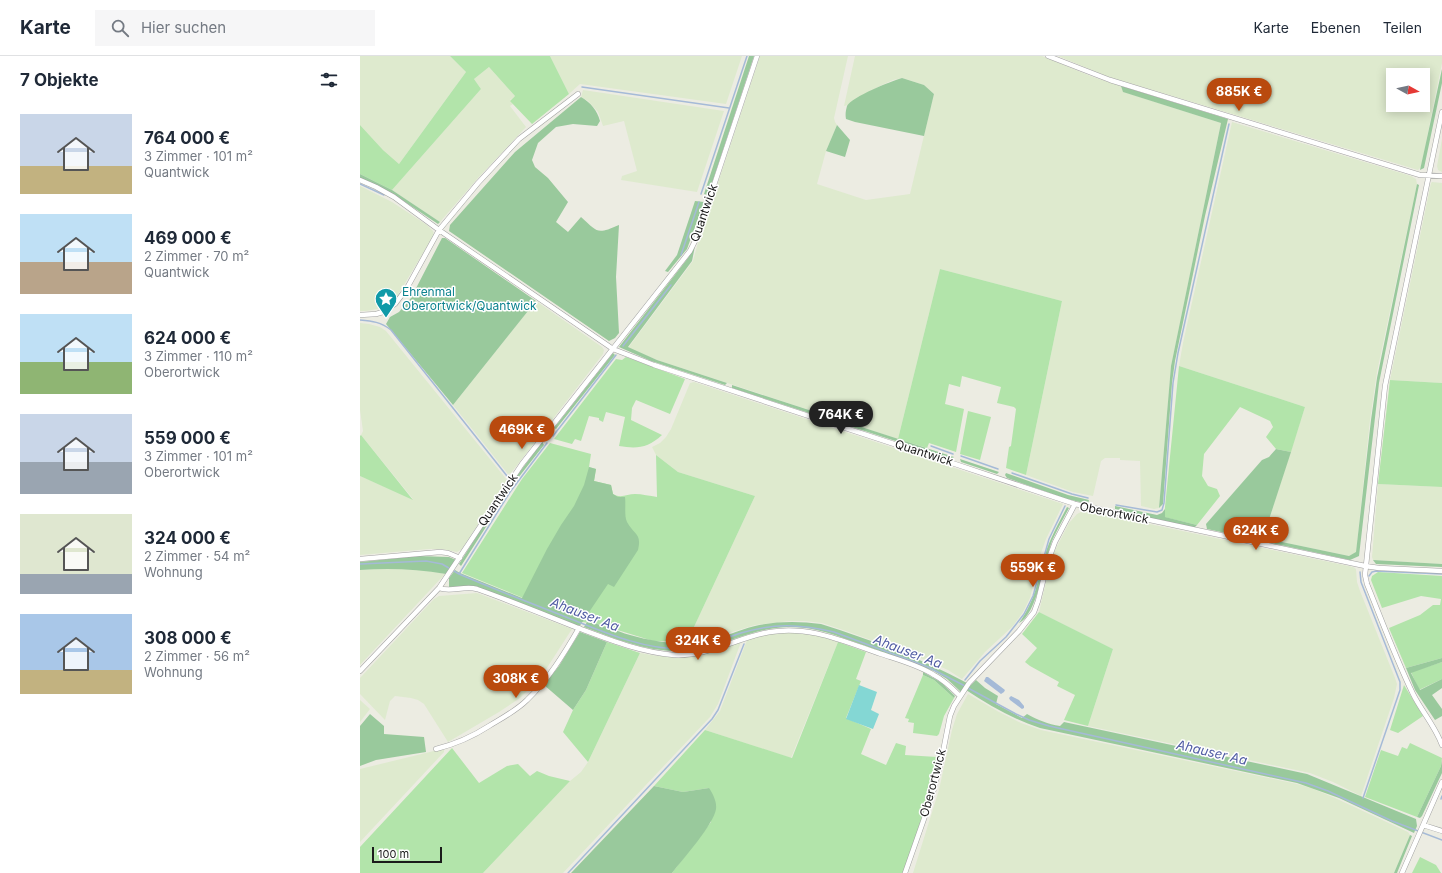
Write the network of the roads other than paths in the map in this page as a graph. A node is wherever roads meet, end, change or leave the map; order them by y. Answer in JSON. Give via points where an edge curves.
{"nodes":[{"id":1,"x":757,"y":56,"type":"edge"},
{"id":2,"x":1048,"y":56,"type":"edge"},
{"id":3,"x":578,"y":94,"type":"dead end"},
{"id":4,"x":1442,"y":112,"type":"edge"},
{"id":5,"x":1428,"y":176,"type":"junction"},
{"id":6,"x":1442,"y":176,"type":"edge"},
{"id":7,"x":360,"y":180,"type":"edge"},
{"id":8,"x":439,"y":230,"type":"junction"},
{"id":9,"x":360,"y":315,"type":"edge"},
{"id":10,"x":613,"y":349,"type":"junction"},
{"id":11,"x":1075,"y":504,"type":"junction"},
{"id":12,"x":460,"y":558,"type":"junction"},
{"id":13,"x":360,"y":559,"type":"edge"},
{"id":14,"x":1366,"y":566,"type":"junction"},
{"id":15,"x":1442,"y":571,"type":"edge"},
{"id":16,"x":439,"y":588,"type":"junction"},
{"id":17,"x":579,"y":628,"type":"junction"},
{"id":18,"x":360,"y":671,"type":"edge"},
{"id":19,"x":960,"y":696,"type":"junction"},
{"id":20,"x":1442,"y":745,"type":"edge"},
{"id":21,"x":436,"y":749,"type":"dead end"},
{"id":22,"x":1442,"y":782,"type":"edge"},
{"id":23,"x":1422,"y":826,"type":"junction"},
{"id":24,"x":1442,"y":831,"type":"edge"},
{"id":25,"x":905,"y":873,"type":"edge"},
{"id":26,"x":1402,"y":873,"type":"edge"}],
"edges":[{"from":1,"to":10,"type":"street","name":"Quantwick","via":[[696,239],[682,263]]},
{"from":2,"to":5,"type":"street","via":[[1110,80]]},
{"from":3,"to":8,"type":"street","via":[[519,139]]},
{"from":4,"to":5,"type":"street"},
{"from":5,"to":6,"type":"street"},
{"from":5,"to":14,"type":"street","via":[[1385,386]]},
{"from":7,"to":8,"type":"street","name":"Quantwick","via":[[394,197]]},
{"from":8,"to":9,"type":"street","via":[[401,297],[383,312]]},
{"from":8,"to":10,"type":"street","name":"Quantwick"},
{"from":10,"to":11,"type":"street","name":"Quantwick","via":[[654,365]]},
{"from":10,"to":12,"type":"street","name":"Quantwick","via":[[513,476]]},
{"from":11,"to":14,"type":"street","name":"Oberortwick"},
{"from":11,"to":19,"type":"street","name":"Oberortwick","via":[[1054,542],[1034,612]]},
{"from":12,"to":13,"type":"street","via":[[440,552]]},
{"from":12,"to":16,"type":"street","name":"Quantwick"},
{"from":14,"to":15,"type":"street","name":"Oberortwick"},
{"from":14,"to":20,"type":"street","via":[[1367,584],[1405,677],[1438,733]]},
{"from":16,"to":17,"type":"street","via":[[475,588]]},
{"from":16,"to":18,"type":"street","name":"Quantwick"},
{"from":17,"to":19,"type":"street","via":[[634,648],[676,655],[710,650],[771,631],[814,632],[925,670],[944,681]]},
{"from":17,"to":21,"type":"street","via":[[542,684],[527,701],[510,714],[462,741]]},
{"from":19,"to":25,"type":"street","name":"Oberortwick","via":[[950,716],[935,785]]},
{"from":22,"to":23,"type":"street"},
{"from":23,"to":24,"type":"street"},
{"from":23,"to":26,"type":"street"}]}
